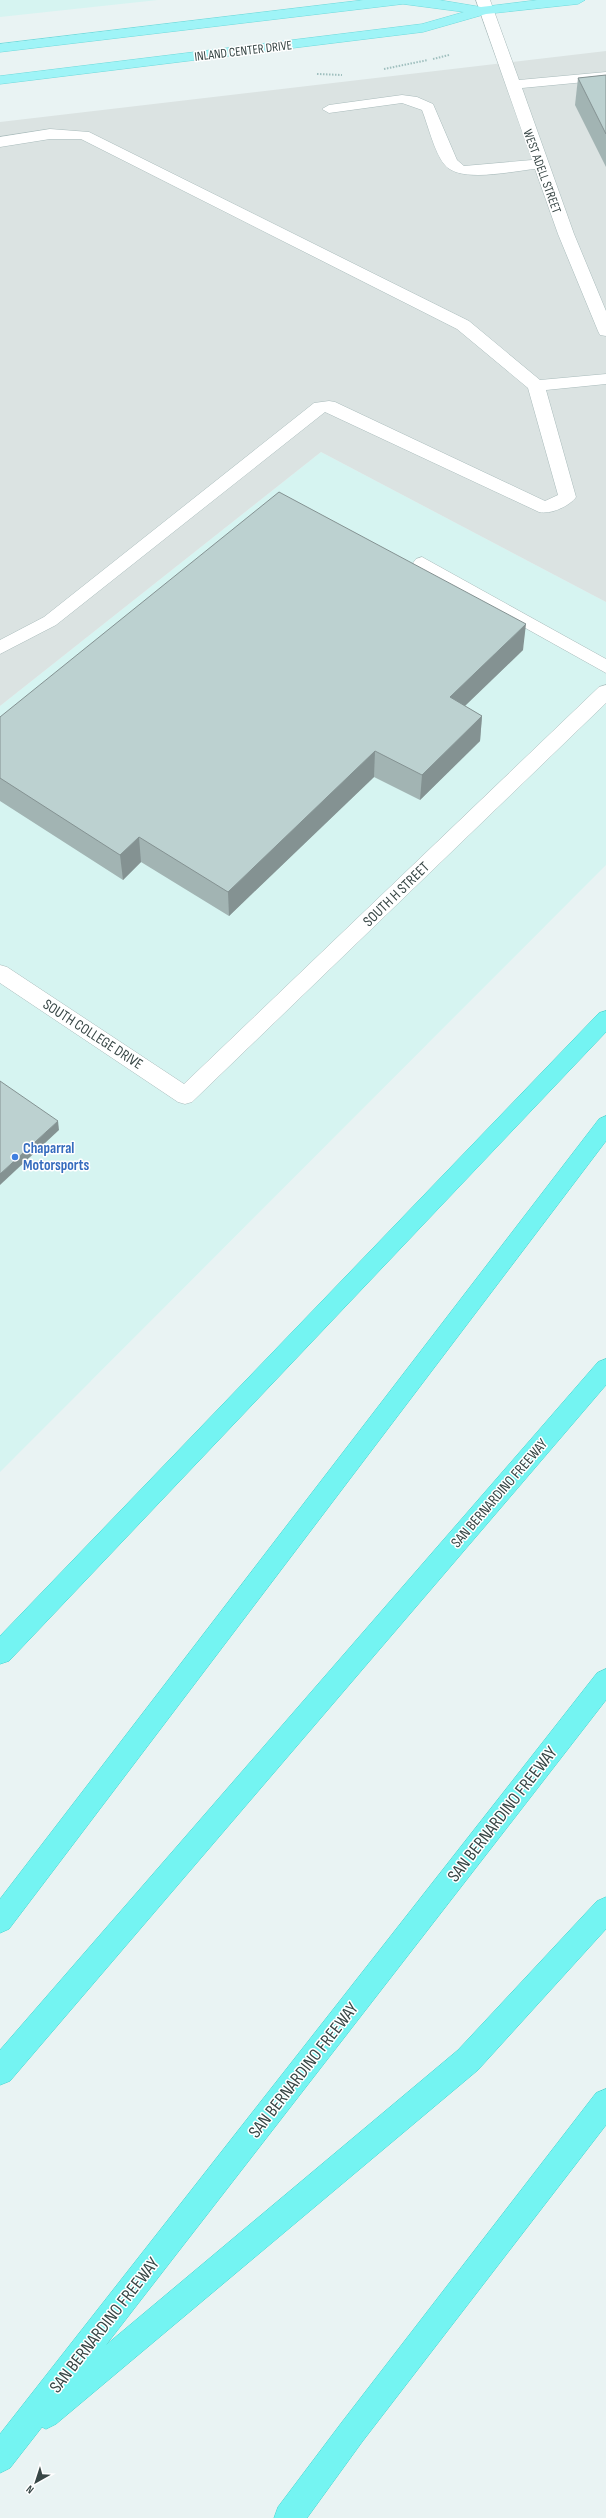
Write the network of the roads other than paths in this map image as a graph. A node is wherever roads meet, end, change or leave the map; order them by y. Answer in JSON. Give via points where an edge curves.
{"nodes":[{"id":1,"x":400,"y":0,"type":"edge"},
{"id":2,"x":406,"y":0,"type":"edge"},
{"id":3,"x":472,"y":0,"type":"edge"},
{"id":4,"x":578,"y":0,"type":"edge"},
{"id":5,"x":484,"y":5,"type":"edge"},
{"id":6,"x":0,"y":48,"type":"edge"},
{"id":7,"x":606,"y":76,"type":"edge"},
{"id":8,"x":0,"y":80,"type":"edge"},
{"id":9,"x":512,"y":86,"type":"junction"},
{"id":10,"x":330,"y":109,"type":"dead end"},
{"id":11,"x":0,"y":142,"type":"edge"},
{"id":12,"x":540,"y":164,"type":"junction"},
{"id":13,"x":606,"y":331,"type":"edge"},
{"id":14,"x":606,"y":379,"type":"edge"},
{"id":15,"x":536,"y":386,"type":"junction"},
{"id":16,"x":422,"y":563,"type":"dead end"},
{"id":17,"x":0,"y":648,"type":"edge"},
{"id":18,"x":606,"y":667,"type":"edge"},
{"id":19,"x":606,"y":692,"type":"edge"},
{"id":20,"x":0,"y":973,"type":"edge"},
{"id":21,"x":606,"y":1019,"type":"edge"},
{"id":22,"x":185,"y":1096,"type":"joint"},
{"id":23,"x":606,"y":1125,"type":"edge"},
{"id":24,"x":606,"y":1369,"type":"edge"},
{"id":25,"x":0,"y":1653,"type":"edge"},
{"id":26,"x":606,"y":1682,"type":"edge"},
{"id":27,"x":606,"y":1910,"type":"edge"},
{"id":28,"x":0,"y":1920,"type":"edge"},
{"id":29,"x":0,"y":2071,"type":"edge"},
{"id":30,"x":606,"y":2103,"type":"edge"},
{"id":31,"x":6,"y":2450,"type":"edge"},
{"id":32,"x":289,"y":2518,"type":"edge"}],
"edges":[{"from":1,"to":6,"type":"main road"},
{"from":2,"to":5,"type":"main road","name":"INLAND CENTER DRIVE"},
{"from":3,"to":5,"type":"street"},
{"from":4,"to":5,"type":"main road","name":"INLAND CENTER DRIVE"},
{"from":5,"to":8,"type":"main road","name":"INLAND CENTER DRIVE","via":[[423,28]]},
{"from":5,"to":9,"type":"street","name":"WEST ADELL STREET"},
{"from":7,"to":9,"type":"street"},
{"from":9,"to":12,"type":"street","name":"WEST ADELL STREET"},
{"from":10,"to":12,"type":"street","via":[[402,99],[412,100],[428,107],[450,162],[460,170],[468,172]]},
{"from":11,"to":15,"type":"street","via":[[50,134],[84,136],[463,325]]},
{"from":12,"to":13,"type":"street","name":"WEST ADELL STREET"},
{"from":14,"to":15,"type":"street"},
{"from":15,"to":17,"type":"street","via":[[567,497],[545,508],[328,406],[320,406],[50,622]]},
{"from":16,"to":18,"type":"street"},
{"from":19,"to":22,"type":"street","name":"SOUTH H STREET"},
{"from":20,"to":22,"type":"street","name":"SOUTH COLLEGE DRIVE"},
{"from":21,"to":25,"type":"highway"},
{"from":23,"to":28,"type":"highway"},
{"from":24,"to":29,"type":"highway","name":"SAN BERNARDINO FREEWAY"},
{"from":26,"to":31,"type":"highway","name":"SAN BERNARDINO FREEWAY"},
{"from":27,"to":31,"type":"highway","via":[[468,2060]]},
{"from":30,"to":32,"type":"highway","via":[[352,2432]]}]}
